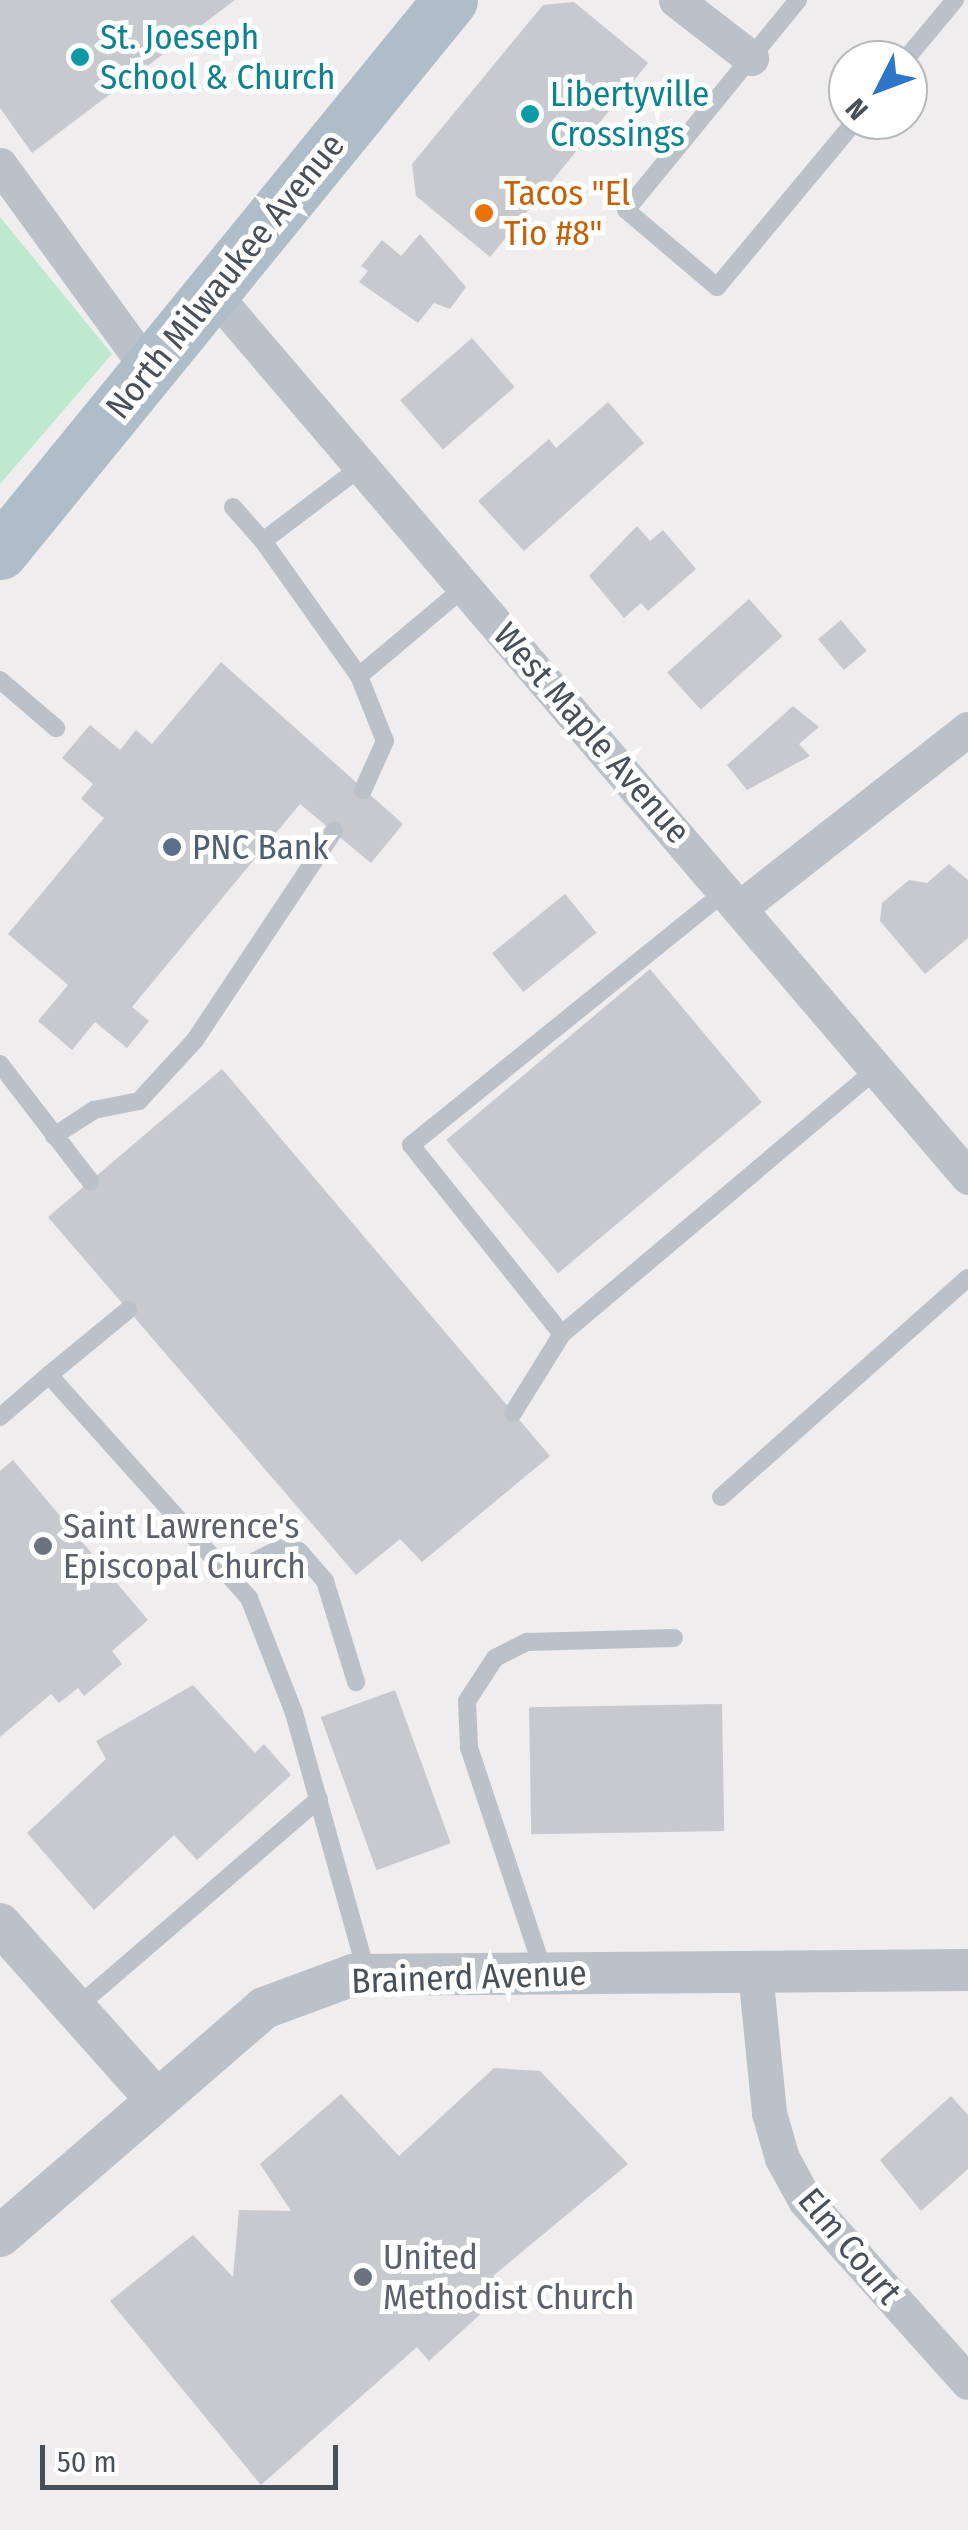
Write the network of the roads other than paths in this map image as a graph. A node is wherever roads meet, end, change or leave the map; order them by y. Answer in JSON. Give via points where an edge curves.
{"nodes":[{"id":1,"x":450,"y":0,"type":"edge"},
{"id":2,"x":676,"y":0,"type":"edge"},
{"id":3,"x":798,"y":0,"type":"edge"},
{"id":4,"x":955,"y":0,"type":"edge"},
{"id":5,"x":922,"y":40,"type":"edge"},
{"id":6,"x":751,"y":58,"type":"junction"},
{"id":7,"x":839,"y":140,"type":"edge"},
{"id":8,"x":0,"y":166,"type":"edge"},
{"id":9,"x":212,"y":292,"type":"junction"},
{"id":10,"x":149,"y":370,"type":"junction"},
{"id":11,"x":362,"y":466,"type":"junction"},
{"id":12,"x":233,"y":507,"type":"dead end"},
{"id":13,"x":263,"y":541,"type":"junction"},
{"id":14,"x":0,"y":552,"type":"edge"},
{"id":15,"x":466,"y":586,"type":"junction"},
{"id":16,"x":359,"y":676,"type":"junction"},
{"id":17,"x":0,"y":680,"type":"edge"},
{"id":18,"x":56,"y":728,"type":"dead end"},
{"id":19,"x":968,"y":730,"type":"edge"},
{"id":20,"x":363,"y":790,"type":"dead end"},
{"id":21,"x":334,"y":831,"type":"dead end"},
{"id":22,"x":735,"y":898,"type":"junction"},
{"id":23,"x":0,"y":1064,"type":"edge"},
{"id":24,"x":877,"y":1069,"type":"junction"},
{"id":25,"x":54,"y":1136,"type":"junction"},
{"id":26,"x":968,"y":1177,"type":"edge"},
{"id":27,"x":90,"y":1181,"type":"dead end"},
{"id":28,"x":968,"y":1278,"type":"edge"},
{"id":29,"x":128,"y":1310,"type":"dead end"},
{"id":30,"x":562,"y":1334,"type":"junction"},
{"id":31,"x":50,"y":1376,"type":"junction"},
{"id":32,"x":513,"y":1413,"type":"dead end"},
{"id":33,"x":0,"y":1417,"type":"edge"},
{"id":34,"x":721,"y":1497,"type":"dead end"},
{"id":35,"x":229,"y":1574,"type":"junction"},
{"id":36,"x":674,"y":1638,"type":"dead end"},
{"id":37,"x":356,"y":1682,"type":"dead end"},
{"id":38,"x":319,"y":1799,"type":"junction"},
{"id":39,"x":0,"y":1924,"type":"edge"},
{"id":40,"x":968,"y":1970,"type":"edge"},
{"id":41,"x":756,"y":1972,"type":"junction"},
{"id":42,"x":544,"y":1974,"type":"junction"},
{"id":43,"x":367,"y":1975,"type":"junction"},
{"id":44,"x":77,"y":2008,"type":"junction"},
{"id":45,"x":154,"y":2096,"type":"junction"},
{"id":46,"x":0,"y":2236,"type":"edge"},
{"id":47,"x":968,"y":2382,"type":"edge"}],
"edges":[{"from":1,"to":9,"type":"main road","name":"North Milwaukee Avenue"},
{"from":2,"to":6,"type":"street"},
{"from":3,"to":6,"type":"lane"},
{"from":4,"to":5,"type":"lane"},
{"from":6,"to":7,"type":"lane","via":[[626,210],[717,287]]},
{"from":8,"to":10,"type":"street"},
{"from":9,"to":10,"type":"main road","name":"North Milwaukee Avenue"},
{"from":9,"to":11,"type":"street","name":"West Maple Avenue"},
{"from":10,"to":14,"type":"main road","name":"North Milwaukee Avenue"},
{"from":11,"to":13,"type":"lane"},
{"from":11,"to":15,"type":"street","name":"West Maple Avenue"},
{"from":12,"to":13,"type":"lane"},
{"from":13,"to":16,"type":"lane"},
{"from":15,"to":16,"type":"lane"},
{"from":15,"to":22,"type":"street","name":"West Maple Avenue"},
{"from":16,"to":20,"type":"lane","via":[[385,742]]},
{"from":17,"to":18,"type":"lane"},
{"from":19,"to":22,"type":"street"},
{"from":21,"to":25,"type":"lane","via":[[196,1040],[138,1101],[94,1110]]},
{"from":22,"to":24,"type":"street","name":"West Maple Avenue"},
{"from":22,"to":30,"type":"lane","via":[[411,1145]]},
{"from":23,"to":25,"type":"lane"},
{"from":24,"to":26,"type":"street","name":"West Maple Avenue"},
{"from":24,"to":30,"type":"lane"},
{"from":25,"to":27,"type":"lane"},
{"from":28,"to":34,"type":"lane"},
{"from":29,"to":31,"type":"lane"},
{"from":30,"to":32,"type":"lane"},
{"from":31,"to":33,"type":"lane"},
{"from":31,"to":35,"type":"lane"},
{"from":35,"to":37,"type":"lane","via":[[280,1548],[299,1551],[325,1581]]},
{"from":35,"to":38,"type":"lane","via":[[254,1611]]},
{"from":36,"to":42,"type":"lane","via":[[527,1642],[495,1658],[467,1701],[469,1747]]},
{"from":38,"to":43,"type":"lane"},
{"from":38,"to":44,"type":"lane"},
{"from":39,"to":44,"type":"street"},
{"from":40,"to":41,"type":"street","name":"Brainerd Avenue"},
{"from":41,"to":42,"type":"street","name":"Brainerd Avenue"},
{"from":41,"to":47,"type":"street","name":"Elm Court","via":[[769,2113],[782,2158],[805,2200]]},
{"from":42,"to":43,"type":"street","name":"Brainerd Avenue"},
{"from":43,"to":45,"type":"street","name":"Brainerd Avenue","via":[[264,2008]]},
{"from":44,"to":45,"type":"street"},
{"from":45,"to":46,"type":"street","name":"Brainerd Avenue"}]}
